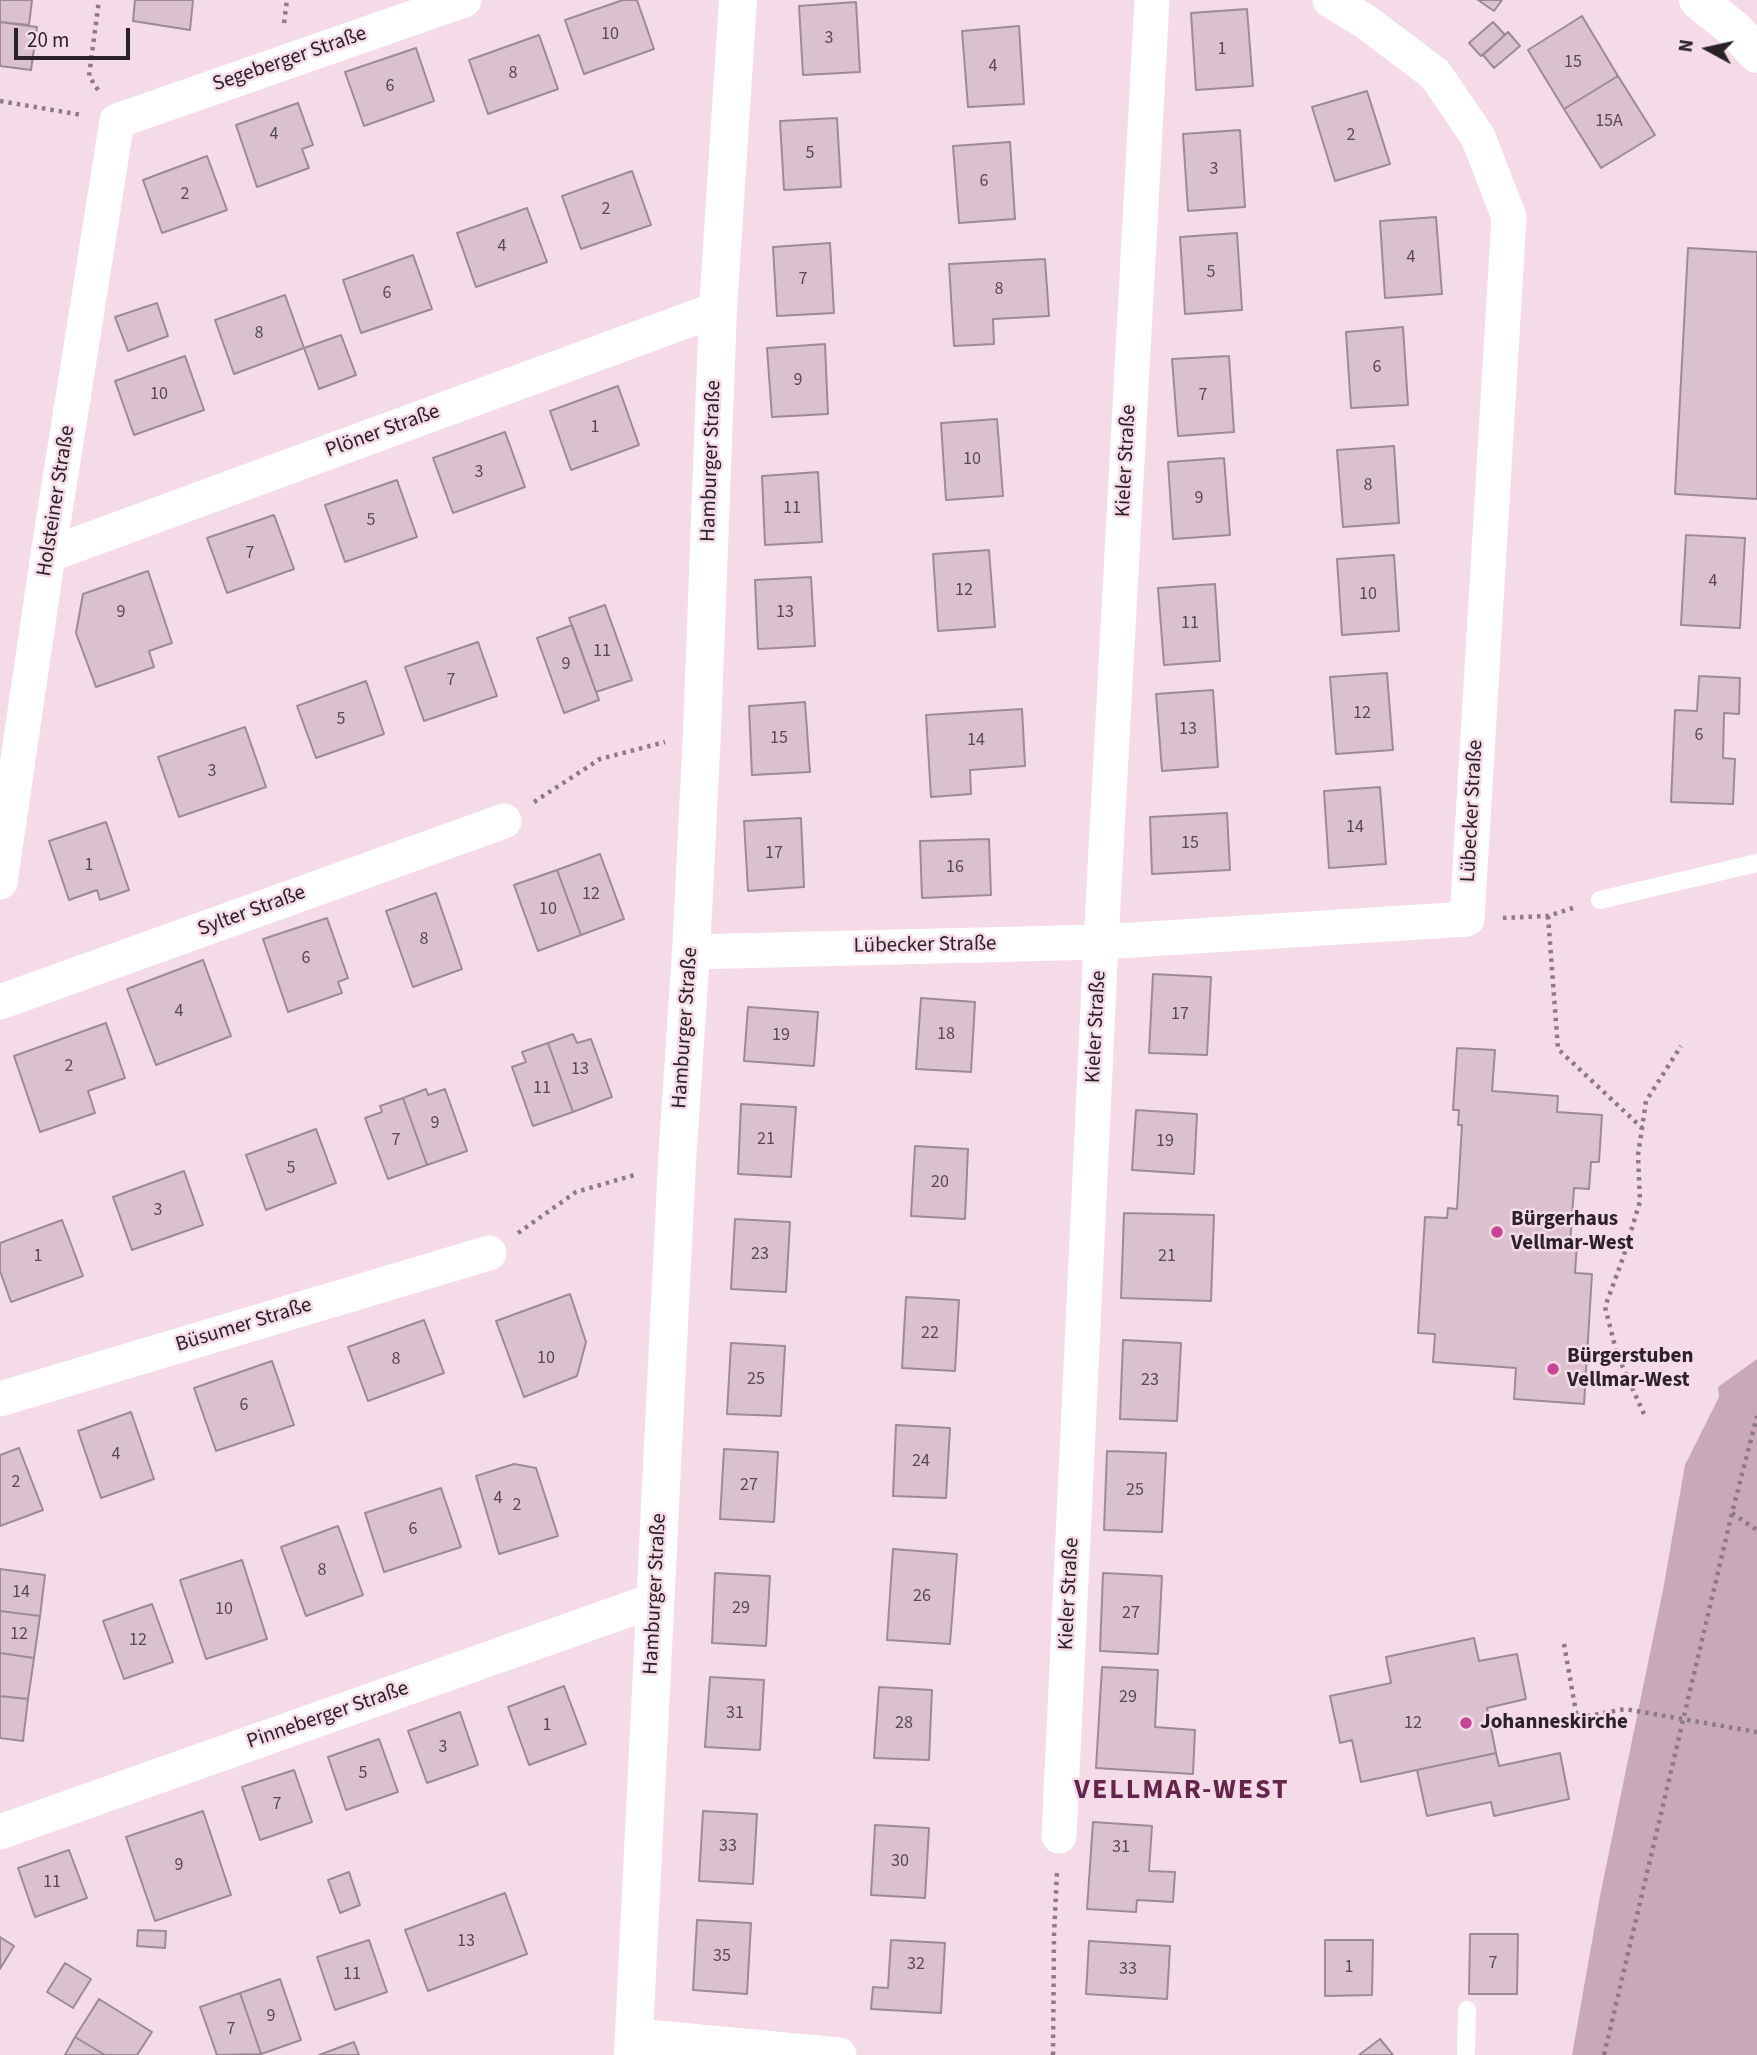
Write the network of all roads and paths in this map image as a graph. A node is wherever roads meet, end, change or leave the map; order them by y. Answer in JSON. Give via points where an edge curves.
{"nodes":[{"id":1,"x":99,"y":0,"type":"edge"},
{"id":2,"x":464,"y":0,"type":"edge"},
{"id":3,"x":738,"y":0,"type":"edge"},
{"id":4,"x":1152,"y":0,"type":"edge"},
{"id":5,"x":1330,"y":0,"type":"edge"},
{"id":6,"x":1698,"y":0,"type":"edge"},
{"id":7,"x":1757,"y":54,"type":"edge"},
{"id":8,"x":0,"y":101,"type":"edge"},
{"id":9,"x":117,"y":121,"type":"junction"},
{"id":10,"x":719,"y":309,"type":"junction"},
{"id":11,"x":48,"y":555,"type":"junction"},
{"id":12,"x":702,"y":732,"type":"junction"},
{"id":13,"x":504,"y":821,"type":"joint"},
{"id":14,"x":1757,"y":863,"type":"edge"},
{"id":15,"x":0,"y":882,"type":"edge"},
{"id":16,"x":1600,"y":900,"type":"joint"},
{"id":17,"x":1548,"y":915,"type":"junction"},
{"id":18,"x":1467,"y":919,"type":"junction"},
{"id":19,"x":1101,"y":942,"type":"junction"},
{"id":20,"x":691,"y":952,"type":"junction"},
{"id":21,"x":0,"y":1002,"type":"edge"},
{"id":22,"x":1681,"y":1046,"type":"dead end"},
{"id":23,"x":1642,"y":1129,"type":"junction"},
{"id":24,"x":677,"y":1162,"type":"junction"},
{"id":25,"x":489,"y":1253,"type":"joint"},
{"id":26,"x":0,"y":1399,"type":"edge"},
{"id":27,"x":1644,"y":1414,"type":"dead end"},
{"id":28,"x":1757,"y":1416,"type":"edge"},
{"id":29,"x":1732,"y":1513,"type":"junction"},
{"id":30,"x":1757,"y":1530,"type":"edge"},
{"id":31,"x":655,"y":1600,"type":"junction"},
{"id":32,"x":1564,"y":1644,"type":"dead end"},
{"id":33,"x":1685,"y":1719,"type":"junction"},
{"id":34,"x":1757,"y":1732,"type":"edge"},
{"id":35,"x":0,"y":1832,"type":"edge"},
{"id":36,"x":1059,"y":1836,"type":"joint"},
{"id":37,"x":1467,"y":2010,"type":"dead end"},
{"id":38,"x":635,"y":2046,"type":"edge"},
{"id":39,"x":839,"y":2055,"type":"edge"},
{"id":40,"x":1054,"y":2055,"type":"edge"},
{"id":41,"x":1466,"y":2055,"type":"edge"},
{"id":42,"x":1604,"y":2055,"type":"edge"}],
"edges":[{"from":1,"to":9,"type":"path","via":[[89,76]]},
{"from":2,"to":9,"type":"street","name":"Segeberger Straße"},
{"from":3,"to":10,"type":"street","name":"Hamburger Straße"},
{"from":4,"to":19,"type":"street","name":"Kieler Straße"},
{"from":5,"to":18,"type":"street","name":"Lübecker Straße","via":[[1435,74],[1478,137],[1509,217]]},
{"from":6,"to":7,"type":"street"},
{"from":8,"to":9,"type":"path"},
{"from":9,"to":11,"type":"street","name":"Holsteiner Straße"},
{"from":10,"to":11,"type":"street","name":"Plöner Straße"},
{"from":10,"to":12,"type":"street","name":"Hamburger Straße"},
{"from":11,"to":15,"type":"street","name":"Holsteiner Straße"},
{"from":12,"to":13,"type":"path","via":[[600,759]]},
{"from":12,"to":20,"type":"street","name":"Hamburger Straße"},
{"from":13,"to":21,"type":"street","name":"Sylter Straße"},
{"from":14,"to":16,"type":"lane"},
{"from":16,"to":17,"type":"path"},
{"from":17,"to":18,"type":"path"},
{"from":17,"to":23,"type":"path","via":[[1558,1049]]},
{"from":18,"to":19,"type":"street","name":"Lübecker Straße"},
{"from":19,"to":20,"type":"street","name":"Lübecker Straße"},
{"from":19,"to":36,"type":"street","name":"Kieler Straße"},
{"from":20,"to":24,"type":"street","name":"Hamburger Straße"},
{"from":22,"to":23,"type":"path","via":[[1646,1101]]},
{"from":23,"to":27,"type":"path","via":[[1640,1200],[1605,1307],[1617,1354]]},
{"from":24,"to":25,"type":"path","via":[[576,1192]]},
{"from":24,"to":31,"type":"street","name":"Hamburger Straße"},
{"from":25,"to":26,"type":"street","name":"Büsumer Straße"},
{"from":28,"to":29,"type":"path"},
{"from":29,"to":30,"type":"path"},
{"from":29,"to":33,"type":"path"},
{"from":31,"to":35,"type":"street","name":"Pinneberger Straße"},
{"from":31,"to":38,"type":"street","name":"Hamburger Straße"},
{"from":32,"to":33,"type":"path","via":[[1577,1718],[1625,1709]]},
{"from":33,"to":34,"type":"path"},
{"from":33,"to":42,"type":"path"},
{"from":36,"to":40,"type":"path"},
{"from":37,"to":41,"type":"lane"},
{"from":38,"to":39,"type":"street"}]}
